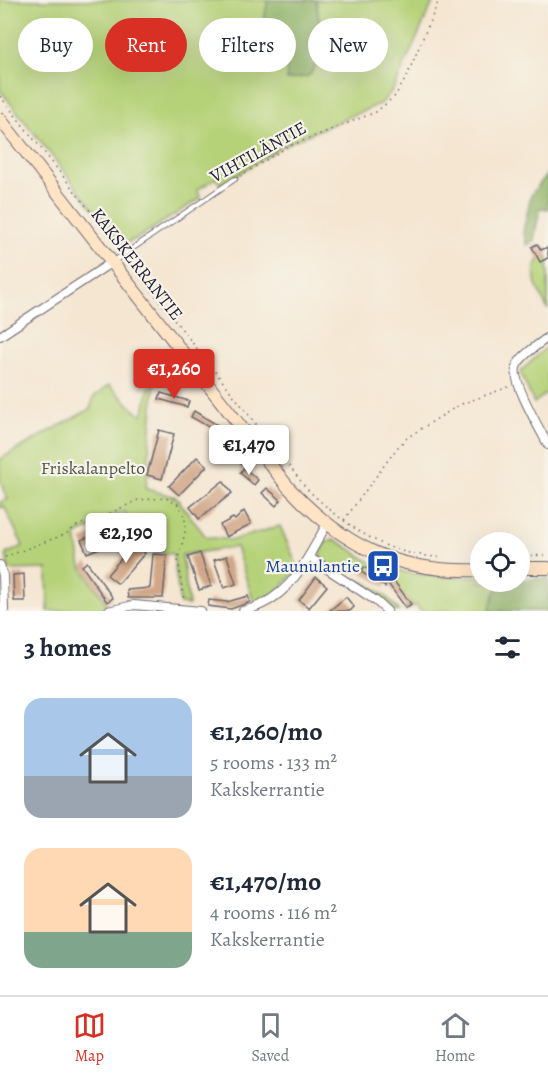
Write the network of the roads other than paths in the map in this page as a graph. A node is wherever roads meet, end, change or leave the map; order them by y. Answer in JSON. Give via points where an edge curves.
{"nodes":[{"id":1,"x":0,"y":119,"type":"edge"},
{"id":2,"x":235,"y":179,"type":"road end"},
{"id":3,"x":112,"y":262,"type":"junction"},
{"id":4,"x":0,"y":336,"type":"edge"},
{"id":5,"x":548,"y":337,"type":"edge"},
{"id":6,"x":548,"y":445,"type":"edge"},
{"id":7,"x":327,"y":524,"type":"junction"},
{"id":8,"x":309,"y":557,"type":"junction"},
{"id":9,"x":0,"y":563,"type":"edge"},
{"id":10,"x":530,"y":568,"type":"edge"},
{"id":11,"x":548,"y":568,"type":"edge"},
{"id":12,"x":470,"y":570,"type":"edge"},
{"id":13,"x":187,"y":609,"type":"edge"},
{"id":14,"x":4,"y":611,"type":"edge"},
{"id":15,"x":108,"y":611,"type":"edge"},
{"id":16,"x":201,"y":611,"type":"edge"},
{"id":17,"x":243,"y":611,"type":"edge"},
{"id":18,"x":387,"y":611,"type":"edge"}],
"edges":[{"from":1,"to":3,"type":"main road","name":"KAKSKERRANTIE"},
{"from":2,"to":3,"type":"lane","name":"VIHTILÄNTIE"},
{"from":3,"to":4,"type":"street"},
{"from":3,"to":7,"type":"main road","name":"KAKSKERRANTIE","via":[[288,487]]},
{"from":5,"to":6,"type":"street","via":[[515,367],[514,373]]},
{"from":7,"to":8,"type":"street"},
{"from":7,"to":12,"type":"main road","name":"KAKSKERRANTIE","via":[[374,554],[416,567]]},
{"from":8,"to":17,"type":"street","via":[[287,588],[269,601]]},
{"from":8,"to":18,"type":"street"},
{"from":9,"to":14,"type":"street"},
{"from":10,"to":11,"type":"main road"},
{"from":13,"to":15,"type":"street","via":[[134,605]]},
{"from":13,"to":16,"type":"street"}]}
